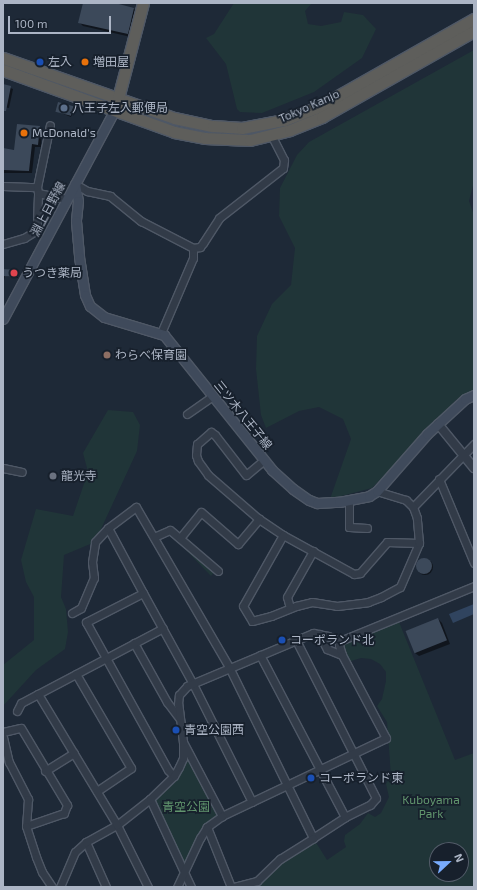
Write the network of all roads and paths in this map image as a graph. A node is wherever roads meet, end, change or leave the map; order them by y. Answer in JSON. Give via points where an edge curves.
{"nodes":[{"id":1,"x":143,"y":3,"type":"edge"},
{"id":2,"x":474,"y":18,"type":"edge"},
{"id":3,"x":474,"y":30,"type":"edge"},
{"id":4,"x":3,"y":58,"type":"edge"},
{"id":5,"x":3,"y":70,"type":"edge"},
{"id":6,"x":119,"y":100,"type":"junction"},
{"id":7,"x":114,"y":111,"type":"junction"},
{"id":8,"x":50,"y":125,"type":"dead end"},
{"id":9,"x":271,"y":135,"type":"junction"},
{"id":10,"x":76,"y":184,"type":"junction"},
{"id":11,"x":3,"y":186,"type":"edge"},
{"id":12,"x":38,"y":190,"type":"junction"},
{"id":13,"x":67,"y":199,"type":"junction"},
{"id":14,"x":3,"y":244,"type":"edge"},
{"id":15,"x":193,"y":248,"type":"junction"},
{"id":16,"x":3,"y":319,"type":"edge"},
{"id":17,"x":161,"y":333,"type":"junction"},
{"id":18,"x":474,"y":395,"type":"edge"},
{"id":19,"x":213,"y":396,"type":"junction"},
{"id":20,"x":187,"y":414,"type":"dead end"},
{"id":21,"x":438,"y":424,"type":"junction"},
{"id":22,"x":474,"y":444,"type":"edge"},
{"id":23,"x":464,"y":454,"type":"junction"},
{"id":24,"x":264,"y":460,"type":"junction"},
{"id":25,"x":3,"y":468,"type":"edge"},
{"id":26,"x":474,"y":468,"type":"edge"},
{"id":27,"x":22,"y":472,"type":"dead end"},
{"id":28,"x":440,"y":479,"type":"junction"},
{"id":29,"x":378,"y":491,"type":"junction"},
{"id":30,"x":349,"y":500,"type":"junction"},
{"id":31,"x":413,"y":507,"type":"junction"},
{"id":32,"x":259,"y":519,"type":"junction"},
{"id":33,"x":108,"y":528,"type":"junction"},
{"id":34,"x":366,"y":528,"type":"dead end"},
{"id":35,"x":283,"y":535,"type":"junction"},
{"id":36,"x":154,"y":537,"type":"junction"},
{"id":37,"x":180,"y":538,"type":"junction"},
{"id":38,"x":419,"y":543,"type":"junction"},
{"id":39,"x":313,"y":551,"type":"junction"},
{"id":40,"x":474,"y":563,"type":"edge"},
{"id":41,"x":218,"y":571,"type":"dead end"},
{"id":42,"x":474,"y":586,"type":"edge"},
{"id":43,"x":143,"y":593,"type":"junction"},
{"id":44,"x":290,"y":608,"type":"junction"},
{"id":45,"x":72,"y":613,"type":"dead end"},
{"id":46,"x":162,"y":628,"type":"junction"},
{"id":47,"x":319,"y":634,"type":"junction"},
{"id":48,"x":296,"y":640,"type":"junction"},
{"id":49,"x":340,"y":641,"type":"junction"},
{"id":50,"x":134,"y":643,"type":"junction"},
{"id":51,"x":260,"y":654,"type":"junction"},
{"id":52,"x":342,"y":655,"type":"junction"},
{"id":53,"x":106,"y":658,"type":"junction"},
{"id":54,"x":228,"y":667,"type":"junction"},
{"id":55,"x":76,"y":674,"type":"junction"},
{"id":56,"x":192,"y":682,"type":"junction"},
{"id":57,"x":38,"y":694,"type":"junction"},
{"id":58,"x":17,"y":711,"type":"dead end"},
{"id":59,"x":179,"y":718,"type":"junction"},
{"id":60,"x":3,"y":732,"type":"edge"},
{"id":61,"x":3,"y":738,"type":"edge"},
{"id":62,"x":183,"y":742,"type":"junction"},
{"id":63,"x":74,"y":753,"type":"junction"},
{"id":64,"x":353,"y":753,"type":"junction"},
{"id":65,"x":320,"y":769,"type":"junction"},
{"id":66,"x":45,"y":771,"type":"junction"},
{"id":67,"x":174,"y":776,"type":"junction"},
{"id":68,"x":287,"y":785,"type":"junction"},
{"id":69,"x":97,"y":791,"type":"junction"},
{"id":70,"x":150,"y":799,"type":"junction"},
{"id":71,"x":252,"y":802,"type":"junction"},
{"id":72,"x":222,"y":816,"type":"junction"},
{"id":73,"x":345,"y":817,"type":"junction"},
{"id":74,"x":117,"y":825,"type":"junction"},
{"id":75,"x":26,"y":826,"type":"junction"},
{"id":76,"x":207,"y":827,"type":"junction"},
{"id":77,"x":313,"y":838,"type":"junction"},
{"id":78,"x":86,"y":842,"type":"junction"},
{"id":79,"x":184,"y":871,"type":"junction"},
{"id":80,"x":52,"y":887,"type":"edge"},
{"id":81,"x":60,"y":887,"type":"edge"},
{"id":82,"x":106,"y":887,"type":"edge"},
{"id":83,"x":148,"y":887,"type":"edge"},
{"id":84,"x":177,"y":887,"type":"edge"},
{"id":85,"x":191,"y":887,"type":"edge"},
{"id":86,"x":231,"y":887,"type":"edge"},
{"id":87,"x":234,"y":887,"type":"edge"}],
"edges":[{"from":1,"to":6,"type":"highway"},
{"from":2,"to":6,"type":"highway","name":"Tokyo Kanjo","via":[[333,99],[296,117],[275,122],[242,128],[213,126],[174,118]]},
{"from":3,"to":9,"type":"highway","name":"Tokyo Kanjo","via":[[331,112],[298,127]]},
{"from":4,"to":6,"type":"highway","name":"Tokyo Kanjo"},
{"from":5,"to":7,"type":"highway","name":"Tokyo Kanjo"},
{"from":6,"to":7,"type":"highway"},
{"from":7,"to":9,"type":"highway","name":"Tokyo Kanjo","via":[[162,128],[198,137],[250,140]]},
{"from":7,"to":10,"type":"main road","name":"淵上日野線"},
{"from":8,"to":12,"type":"street"},
{"from":9,"to":15,"type":"street","via":[[284,160],[283,168],[219,218],[200,247]]},
{"from":10,"to":13,"type":"main road","name":"淵上日野線"},
{"from":10,"to":15,"type":"street","via":[[87,191],[110,196],[141,221]]},
{"from":10,"to":17,"type":"main road","via":[[77,237],[87,302],[95,312],[104,317]]},
{"from":11,"to":12,"type":"street"},
{"from":12,"to":13,"type":"street"},
{"from":12,"to":14,"type":"street","via":[[37,223],[34,232]]},
{"from":13,"to":16,"type":"main road","name":"淵上日野線"},
{"from":15,"to":17,"type":"street","via":[[192,258]]},
{"from":17,"to":19,"type":"main road","name":"三ツ木八王子線"},
{"from":18,"to":21,"type":"main road","name":"三ツ木八王子線","via":[[465,399]]},
{"from":19,"to":20,"type":"street"},
{"from":19,"to":24,"type":"main road","name":"三ツ木八王子線"},
{"from":21,"to":23,"type":"street"},
{"from":21,"to":29,"type":"main road","name":"三ツ木八王子線"},
{"from":22,"to":23,"type":"street"},
{"from":23,"to":26,"type":"street"},
{"from":23,"to":28,"type":"street"},
{"from":24,"to":30,"type":"main road","name":"三ツ木八王子線","via":[[284,481],[309,500],[325,503]]},
{"from":24,"to":32,"type":"street","via":[[246,475],[211,432],[197,444],[198,461],[208,475]]},
{"from":25,"to":27,"type":"street"},
{"from":28,"to":31,"type":"street"},
{"from":28,"to":40,"type":"street"},
{"from":29,"to":30,"type":"main road","name":"三ツ木八王子線"},
{"from":29,"to":31,"type":"street","via":[[406,500]]},
{"from":30,"to":34,"type":"street","via":[[349,527]]},
{"from":31,"to":38,"type":"street","via":[[417,518]]},
{"from":32,"to":35,"type":"street"},
{"from":32,"to":37,"type":"street","via":[[238,544],[201,512]]},
{"from":33,"to":36,"type":"street","via":[[136,507]]},
{"from":33,"to":43,"type":"street"},
{"from":33,"to":45,"type":"street","via":[[95,542],[92,562],[94,578],[81,608]]},
{"from":35,"to":39,"type":"street"},
{"from":35,"to":44,"type":"street","via":[[243,606],[252,621]]},
{"from":36,"to":37,"type":"street","via":[[170,530]]},
{"from":36,"to":54,"type":"street"},
{"from":37,"to":41,"type":"street"},
{"from":38,"to":39,"type":"street","via":[[387,542],[360,573],[354,574]]},
{"from":38,"to":44,"type":"street","via":[[400,588],[368,602],[337,606],[312,602]]},
{"from":39,"to":44,"type":"street","via":[[287,597]]},
{"from":42,"to":49,"type":"street"},
{"from":43,"to":46,"type":"street"},
{"from":43,"to":53,"type":"street","via":[[86,622]]},
{"from":46,"to":50,"type":"street"},
{"from":46,"to":56,"type":"street"},
{"from":47,"to":48,"type":"street","via":[[313,633]]},
{"from":47,"to":49,"type":"street"},
{"from":47,"to":52,"type":"street","via":[[327,650]]},
{"from":48,"to":51,"type":"street"},
{"from":48,"to":64,"type":"street"},
{"from":49,"to":52,"type":"street"},
{"from":50,"to":53,"type":"street"},
{"from":50,"to":59,"type":"street","via":[[167,702]]},
{"from":51,"to":54,"type":"street"},
{"from":51,"to":65,"type":"street"},
{"from":52,"to":64,"type":"street","via":[[386,738]]},
{"from":53,"to":55,"type":"street"},
{"from":53,"to":67,"type":"street","via":[[168,770]]},
{"from":54,"to":56,"type":"street"},
{"from":54,"to":68,"type":"street"},
{"from":55,"to":57,"type":"street"},
{"from":55,"to":69,"type":"street","via":[[131,768]]},
{"from":56,"to":59,"type":"street","via":[[179,695]]},
{"from":56,"to":71,"type":"street"},
{"from":57,"to":58,"type":"street","via":[[21,703]]},
{"from":57,"to":63,"type":"street"},
{"from":59,"to":62,"type":"street"},
{"from":60,"to":66,"type":"street","via":[[21,728]]},
{"from":61,"to":75,"type":"street","via":[[9,762],[28,799]]},
{"from":62,"to":67,"type":"street","via":[[183,758]]},
{"from":62,"to":72,"type":"street"},
{"from":63,"to":66,"type":"street"},
{"from":63,"to":69,"type":"street"},
{"from":64,"to":65,"type":"street"},
{"from":64,"to":73,"type":"street","via":[[376,798],[370,805]]},
{"from":65,"to":68,"type":"street"},
{"from":65,"to":73,"type":"street"},
{"from":66,"to":75,"type":"street","via":[[67,805],[64,813]]},
{"from":67,"to":70,"type":"street"},
{"from":68,"to":71,"type":"street"},
{"from":68,"to":77,"type":"street"},
{"from":69,"to":74,"type":"street"},
{"from":70,"to":74,"type":"street"},
{"from":70,"to":79,"type":"street"},
{"from":71,"to":72,"type":"street"},
{"from":72,"to":76,"type":"street"},
{"from":73,"to":77,"type":"street"},
{"from":74,"to":78,"type":"street"},
{"from":74,"to":83,"type":"street"},
{"from":75,"to":80,"type":"street","via":[[42,872]]},
{"from":76,"to":79,"type":"street"},
{"from":76,"to":86,"type":"street"},
{"from":77,"to":87,"type":"street","via":[[280,859],[257,880]]},
{"from":78,"to":81,"type":"street","via":[[75,852]]},
{"from":78,"to":82,"type":"street"},
{"from":79,"to":84,"type":"street"},
{"from":79,"to":85,"type":"street"}]}
